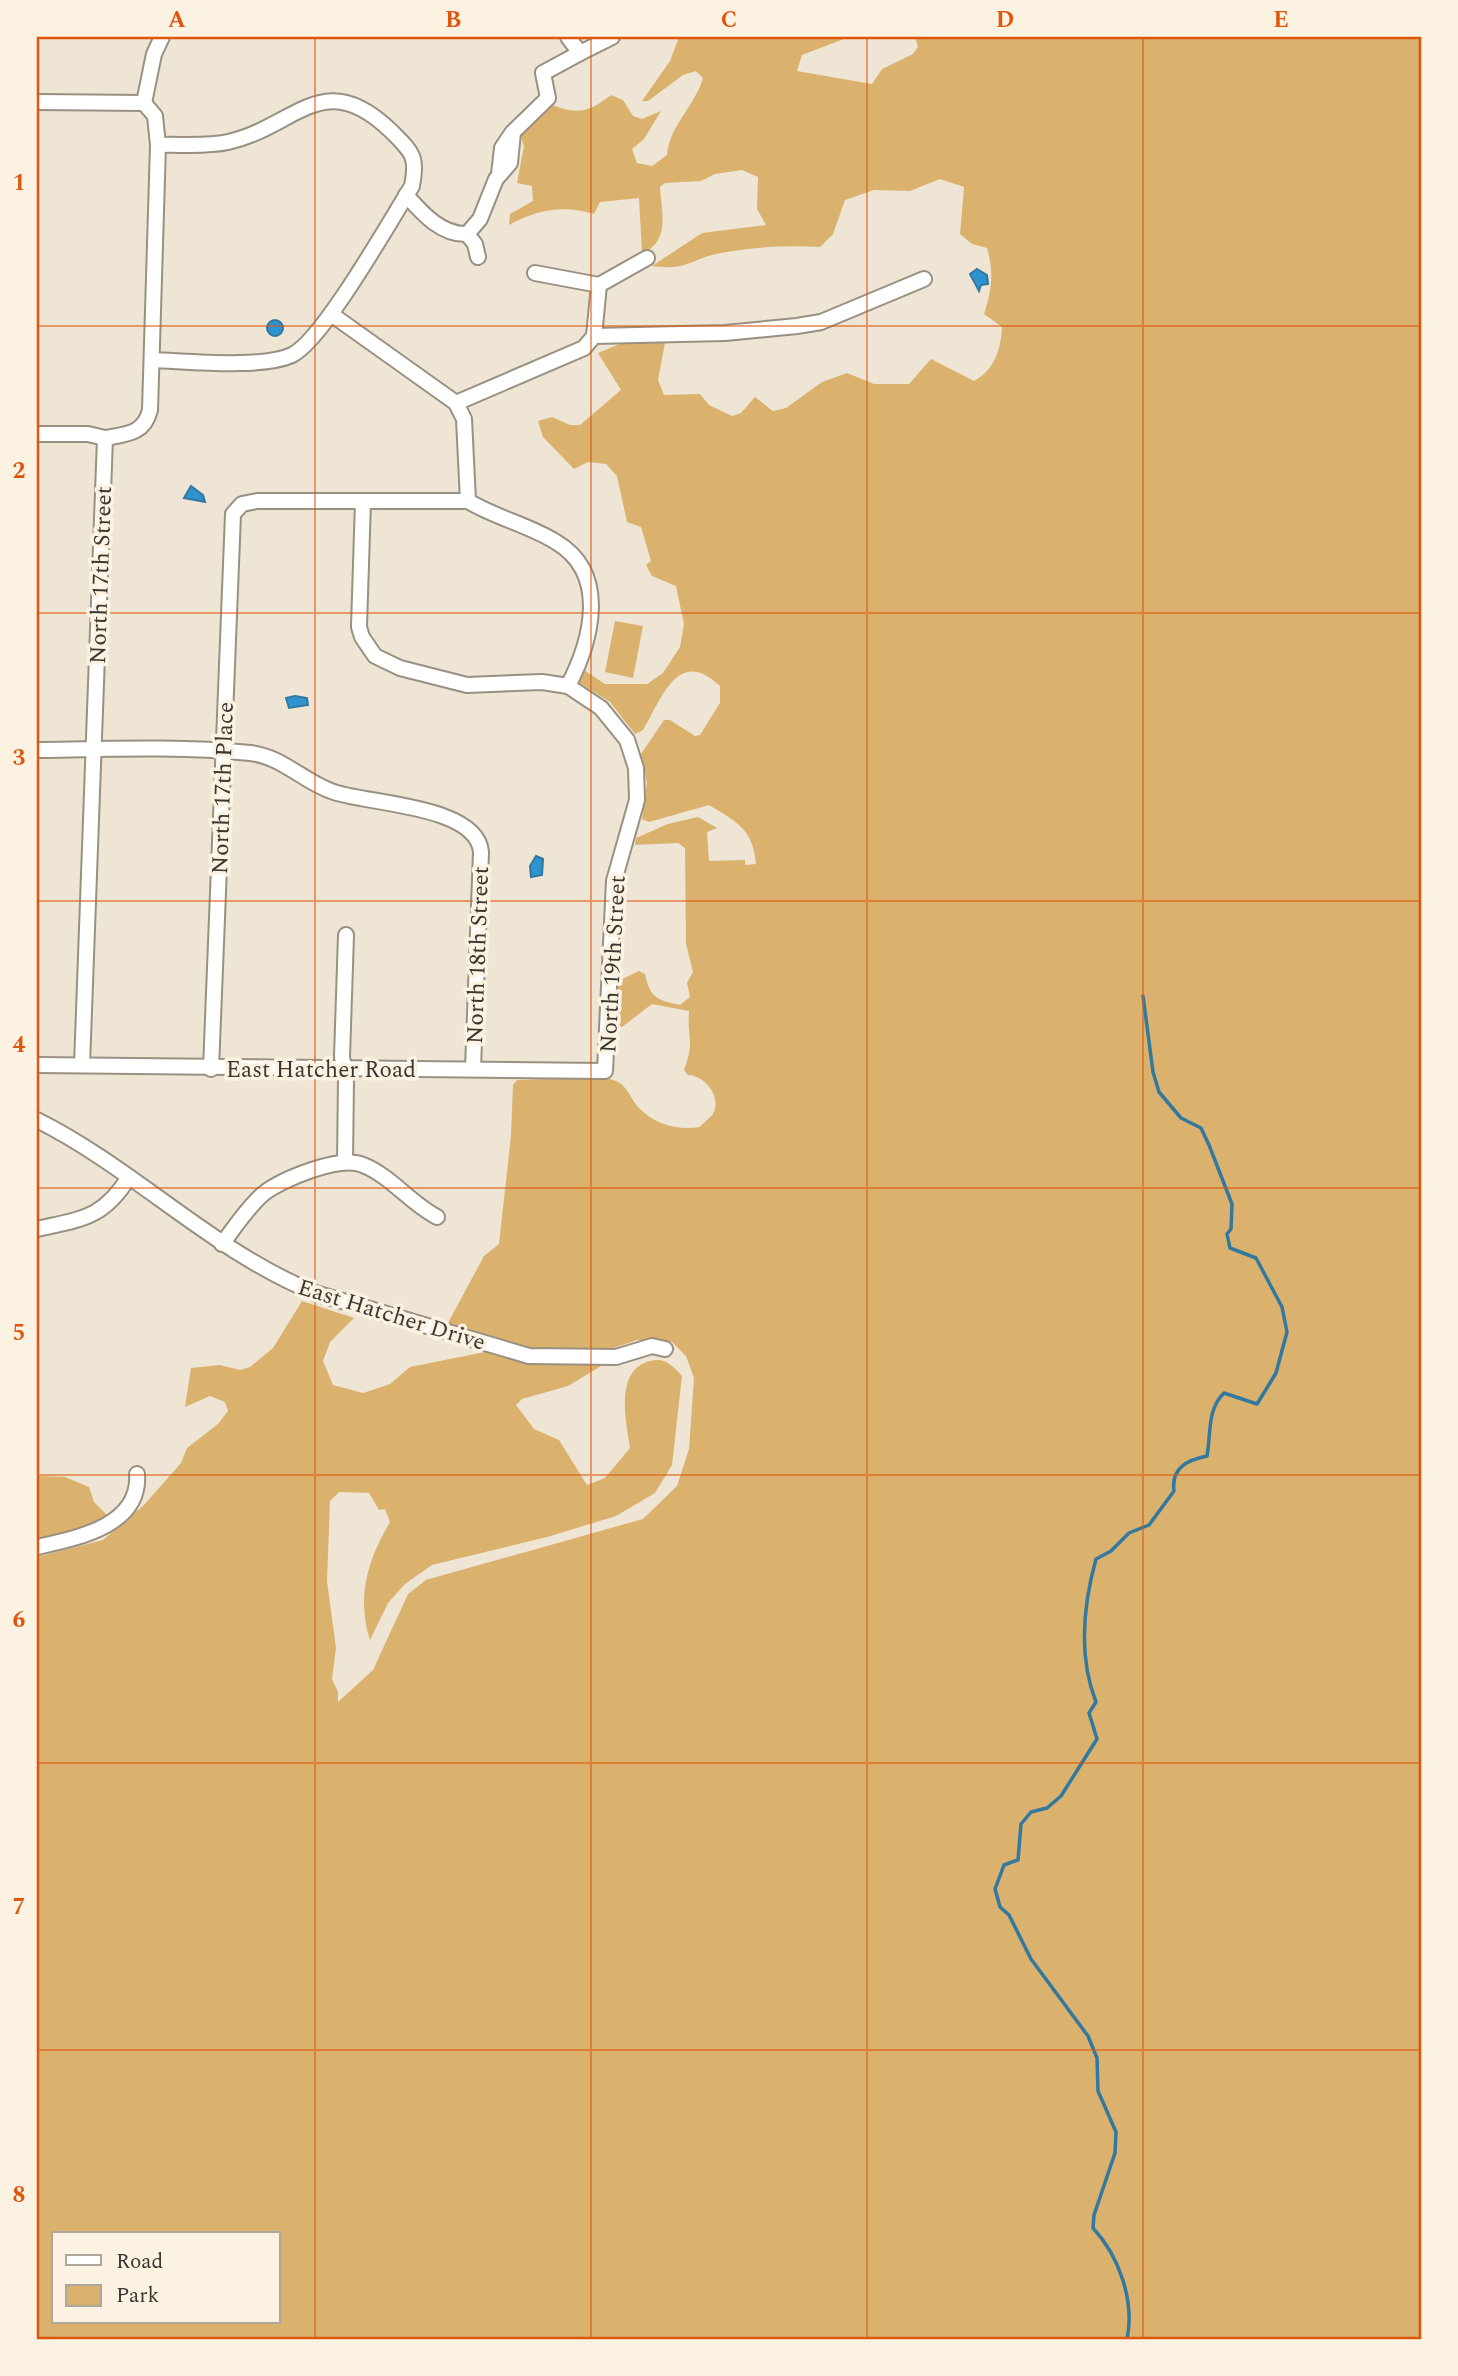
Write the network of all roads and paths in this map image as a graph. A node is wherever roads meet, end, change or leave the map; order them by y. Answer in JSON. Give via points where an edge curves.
{"nodes":[{"id":1,"x":162,"y":37,"type":"edge"},
{"id":2,"x":568,"y":37,"type":"edge"},
{"id":3,"x":612,"y":37,"type":"edge"},
{"id":4,"x":580,"y":53,"type":"junction"},
{"id":5,"x":37,"y":102,"type":"edge"},
{"id":6,"x":144,"y":103,"type":"junction"},
{"id":7,"x":158,"y":145,"type":"junction"},
{"id":8,"x":406,"y":195,"type":"junction"},
{"id":9,"x":467,"y":234,"type":"junction"},
{"id":10,"x":478,"y":257,"type":"dead end"},
{"id":11,"x":647,"y":258,"type":"dead end"},
{"id":12,"x":535,"y":273,"type":"dead end"},
{"id":13,"x":923,"y":279,"type":"dead end"},
{"id":14,"x":599,"y":285,"type":"junction"},
{"id":15,"x":331,"y":314,"type":"junction"},
{"id":16,"x":594,"y":336,"type":"junction"},
{"id":17,"x":153,"y":360,"type":"junction"},
{"id":18,"x":456,"y":403,"type":"junction"},
{"id":19,"x":37,"y":434,"type":"edge"},
{"id":20,"x":105,"y":438,"type":"junction"},
{"id":21,"x":363,"y":501,"type":"junction"},
{"id":22,"x":468,"y":501,"type":"junction"},
{"id":23,"x":568,"y":686,"type":"junction"},
{"id":24,"x":93,"y":750,"type":"junction"},
{"id":25,"x":37,"y":751,"type":"edge"},
{"id":26,"x":224,"y":752,"type":"junction"},
{"id":27,"x":346,"y":935,"type":"dead end"},
{"id":28,"x":37,"y":1065,"type":"edge"},
{"id":29,"x":82,"y":1065,"type":"junction"},
{"id":30,"x":211,"y":1069,"type":"junction"},
{"id":31,"x":473,"y":1069,"type":"junction"},
{"id":32,"x":344,"y":1070,"type":"junction"},
{"id":33,"x":605,"y":1071,"type":"joint"},
{"id":34,"x":37,"y":1120,"type":"edge"},
{"id":35,"x":345,"y":1162,"type":"junction"},
{"id":36,"x":129,"y":1177,"type":"junction"},
{"id":37,"x":438,"y":1217,"type":"dead end"},
{"id":38,"x":37,"y":1228,"type":"edge"},
{"id":39,"x":222,"y":1244,"type":"junction"},
{"id":40,"x":665,"y":1349,"type":"dead end"},
{"id":41,"x":137,"y":1474,"type":"dead end"},
{"id":42,"x":37,"y":1546,"type":"edge"}],
"edges":[{"from":1,"to":6,"type":"street"},
{"from":2,"to":4,"type":"street"},
{"from":3,"to":4,"type":"street"},
{"from":4,"to":9,"type":"street","via":[[544,74],[548,98],[502,148],[499,174],[480,219]]},
{"from":5,"to":6,"type":"street"},
{"from":6,"to":7,"type":"street","via":[[155,116]]},
{"from":7,"to":8,"type":"street","via":[[228,142],[309,104],[352,103],[413,153],[415,168]]},
{"from":7,"to":17,"type":"street"},
{"from":8,"to":9,"type":"street","via":[[433,223]]},
{"from":8,"to":15,"type":"street"},
{"from":9,"to":10,"type":"street"},
{"from":11,"to":14,"type":"street"},
{"from":12,"to":14,"type":"street"},
{"from":13,"to":16,"type":"street","via":[[821,322],[725,333]]},
{"from":14,"to":16,"type":"street"},
{"from":15,"to":17,"type":"street","via":[[300,350],[279,359]]},
{"from":15,"to":18,"type":"street"},
{"from":16,"to":18,"type":"street","via":[[584,348]]},
{"from":17,"to":20,"type":"street","via":[[147,423],[135,433]]},
{"from":18,"to":22,"type":"street","via":[[464,419]]},
{"from":19,"to":20,"type":"street"},
{"from":20,"to":24,"type":"street","name":"North 17th Street"},
{"from":21,"to":22,"type":"street"},
{"from":21,"to":23,"type":"street","via":[[359,627],[375,656],[393,666],[467,685],[542,682]]},
{"from":21,"to":26,"type":"street","name":"North 17th Place","via":[[257,500],[237,508],[232,526]]},
{"from":22,"to":23,"type":"street","via":[[561,545],[588,579],[592,603],[588,636]]},
{"from":23,"to":33,"type":"street","name":"North 19th Street","via":[[616,724],[633,751],[638,781],[614,881]]},
{"from":24,"to":25,"type":"street"},
{"from":24,"to":26,"type":"street"},
{"from":24,"to":29,"type":"street","name":"North 17th Street"},
{"from":26,"to":30,"type":"street","name":"North 17th Place"},
{"from":26,"to":31,"type":"street","name":"North 18th Street","via":[[266,756],[328,791],[348,797],[391,801],[433,812],[479,841]]},
{"from":27,"to":32,"type":"street"},
{"from":28,"to":29,"type":"street","name":"East Hatcher Road"},
{"from":29,"to":30,"type":"street","name":"East Hatcher Road"},
{"from":30,"to":32,"type":"street","name":"East Hatcher Road"},
{"from":31,"to":32,"type":"street","name":"East Hatcher Road"},
{"from":31,"to":33,"type":"street","name":"East Hatcher Road"},
{"from":32,"to":35,"type":"street"},
{"from":34,"to":36,"type":"street","name":"East Hatcher Drive"},
{"from":35,"to":37,"type":"street","via":[[361,1163],[375,1171],[421,1209]]},
{"from":35,"to":39,"type":"street","via":[[311,1170],[264,1194]]},
{"from":36,"to":38,"type":"street","via":[[107,1207],[88,1219]]},
{"from":36,"to":39,"type":"street","name":"East Hatcher Drive"},
{"from":39,"to":40,"type":"street","name":"East Hatcher Drive","via":[[315,1293],[529,1356],[616,1357],[652,1346]]},
{"from":41,"to":42,"type":"street","via":[[139,1491],[107,1525]]}]}
